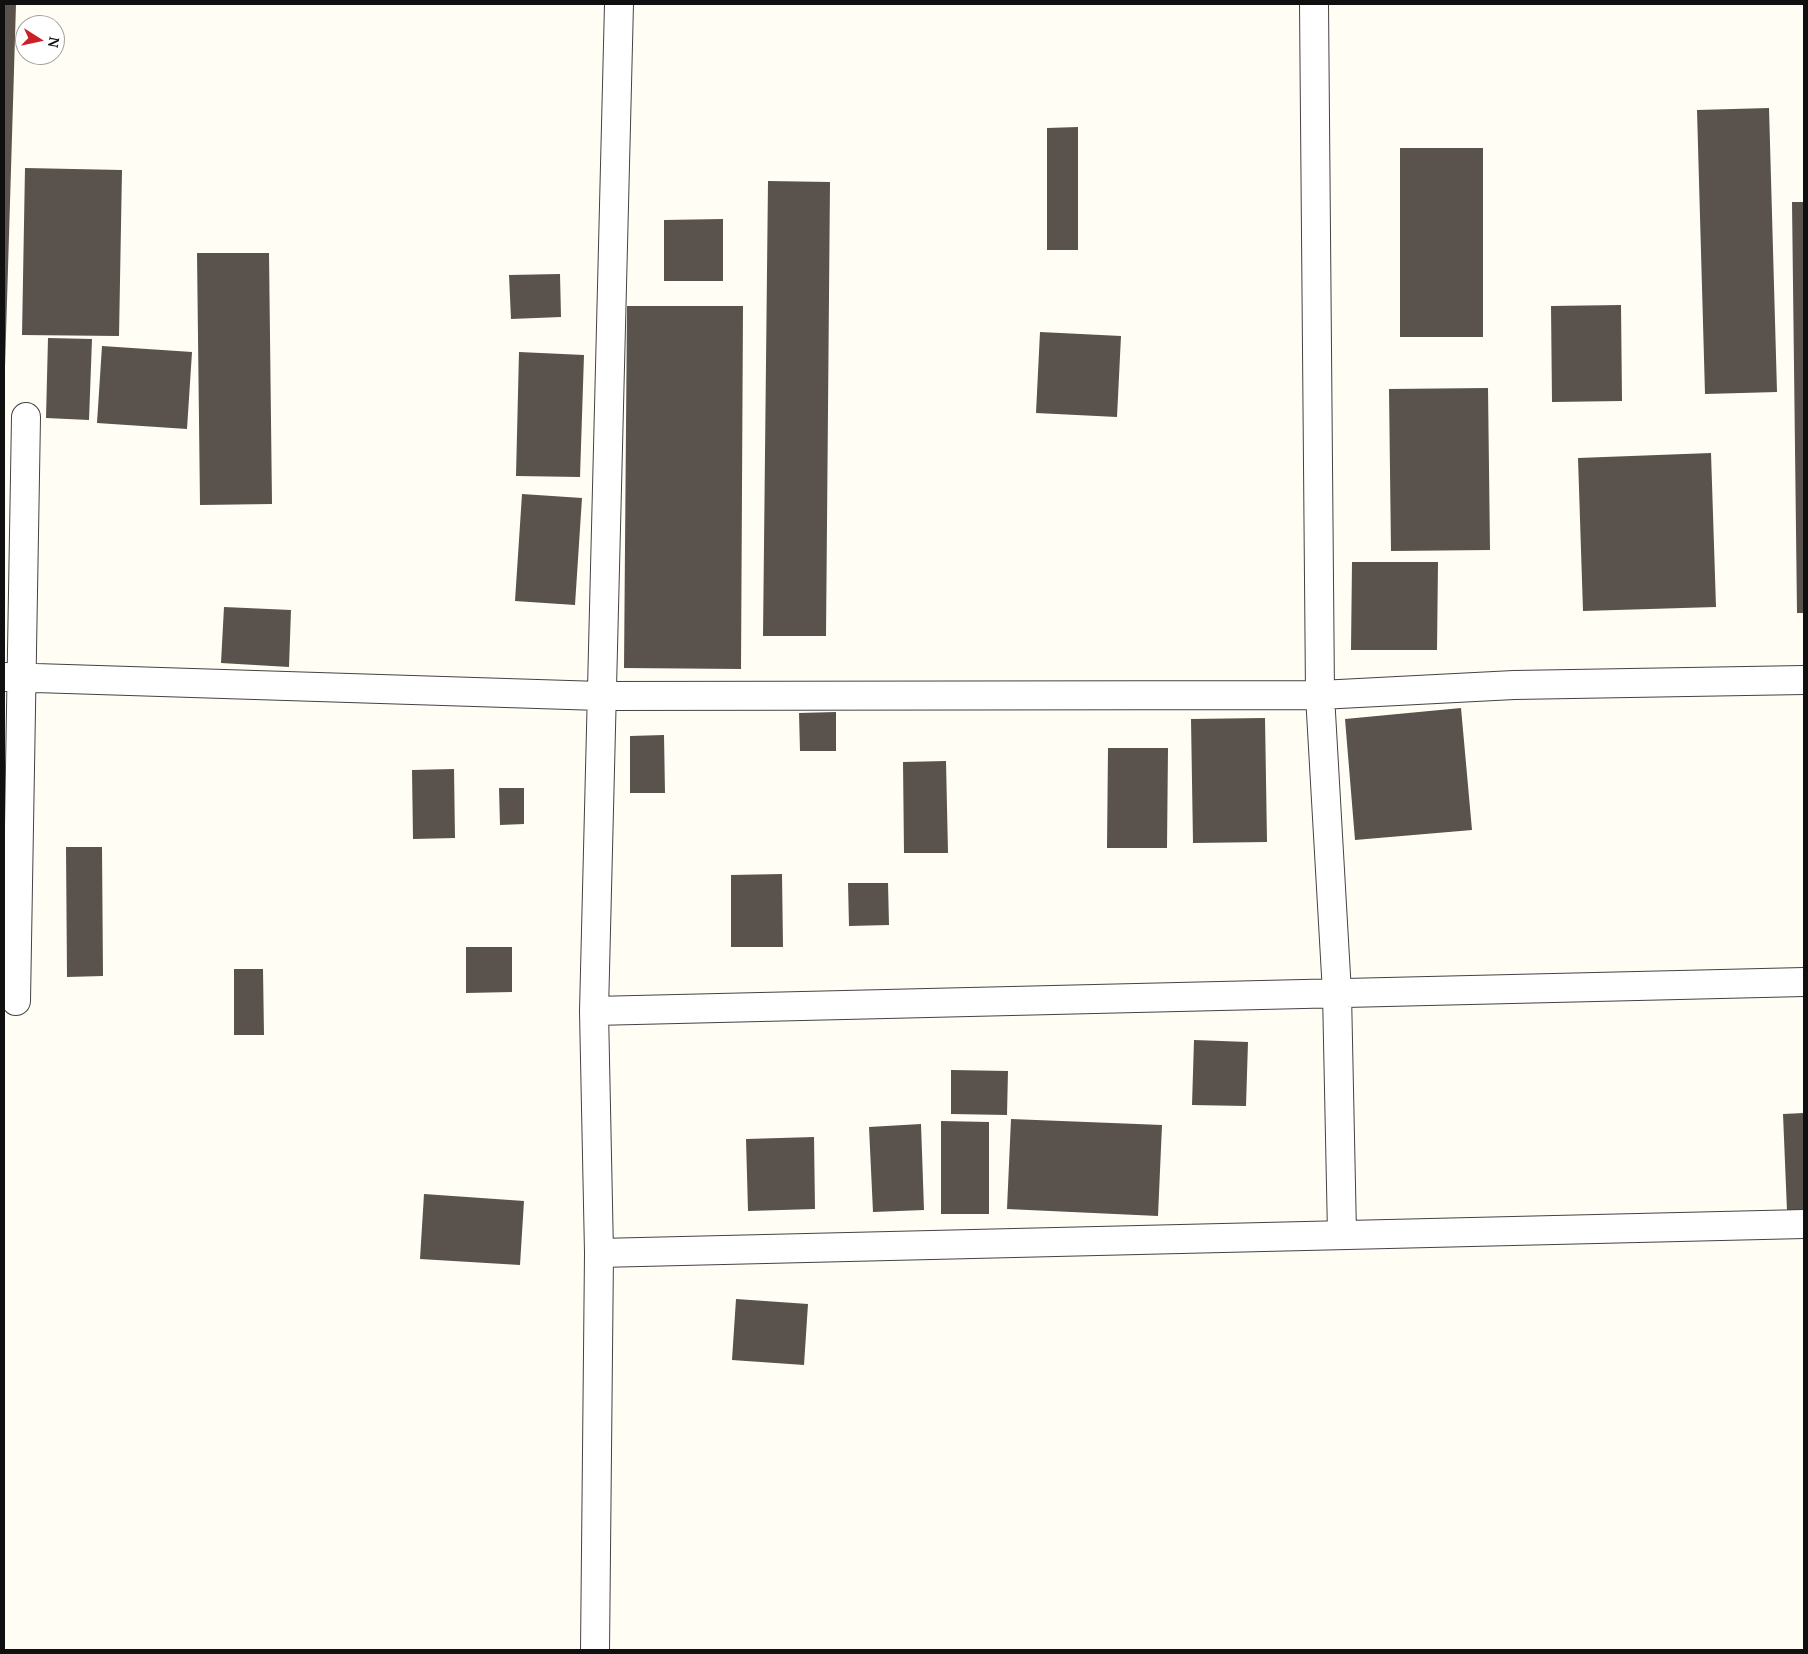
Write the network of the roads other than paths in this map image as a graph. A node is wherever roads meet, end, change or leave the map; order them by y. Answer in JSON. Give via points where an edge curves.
{"nodes":[{"id":1,"x":618,"y":4,"type":"edge"},
{"id":2,"x":1314,"y":4,"type":"edge"},
{"id":3,"x":26,"y":417,"type":"dead end"},
{"id":4,"x":13,"y":678,"type":"edge"},
{"id":5,"x":1804,"y":680,"type":"edge"},
{"id":6,"x":1320,"y":694,"type":"junction"},
{"id":7,"x":600,"y":696,"type":"junction"},
{"id":8,"x":1804,"y":982,"type":"edge"},
{"id":9,"x":1338,"y":993,"type":"junction"},
{"id":10,"x":16,"y":1001,"type":"dead end"},
{"id":11,"x":594,"y":1011,"type":"junction"},
{"id":12,"x":1804,"y":1224,"type":"edge"},
{"id":13,"x":1342,"y":1234,"type":"junction"},
{"id":14,"x":599,"y":1252,"type":"junction"},
{"id":15,"x":595,"y":1650,"type":"edge"}],
"edges":[{"from":1,"to":7,"type":"street"},
{"from":2,"to":6,"type":"street"},
{"from":3,"to":4,"type":"street"},
{"from":4,"to":7,"type":"street"},
{"from":4,"to":10,"type":"street"},
{"from":5,"to":6,"type":"street"},
{"from":6,"to":7,"type":"street"},
{"from":6,"to":9,"type":"street"},
{"from":7,"to":11,"type":"street"},
{"from":8,"to":9,"type":"street"},
{"from":9,"to":11,"type":"street"},
{"from":9,"to":13,"type":"street"},
{"from":11,"to":14,"type":"street"},
{"from":12,"to":13,"type":"street"},
{"from":13,"to":14,"type":"street"},
{"from":14,"to":15,"type":"street"}]}
